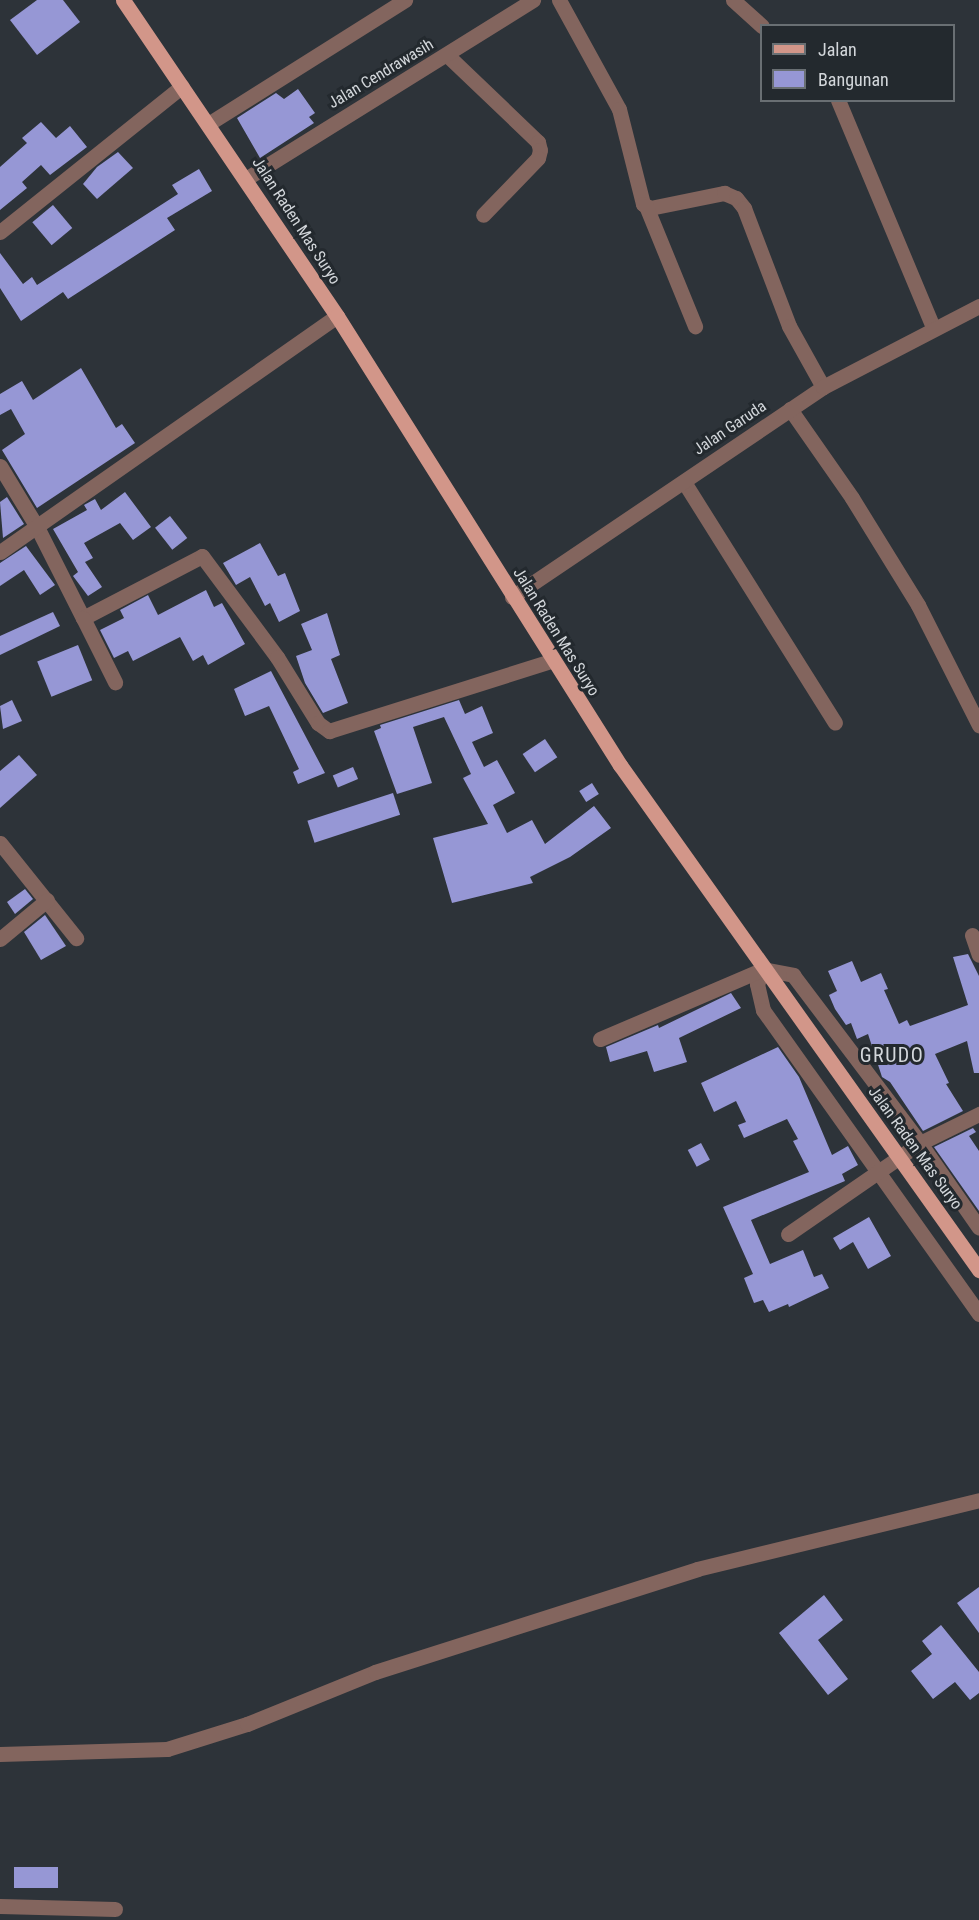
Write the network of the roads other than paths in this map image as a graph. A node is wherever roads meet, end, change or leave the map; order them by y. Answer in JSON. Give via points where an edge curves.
{"nodes":[{"id":1,"x":123,"y":0,"type":"edge"},
{"id":2,"x":405,"y":0,"type":"edge"},
{"id":3,"x":533,"y":0,"type":"edge"},
{"id":4,"x":559,"y":0,"type":"edge"},
{"id":5,"x":733,"y":0,"type":"edge"},
{"id":6,"x":760,"y":24,"type":"edge"},
{"id":7,"x":447,"y":55,"type":"junction"},
{"id":8,"x":182,"y":86,"type":"junction"},
{"id":9,"x":838,"y":102,"type":"edge"},
{"id":10,"x":208,"y":124,"type":"junction"},
{"id":11,"x":247,"y":178,"type":"junction"},
{"id":12,"x":646,"y":206,"type":"junction"},
{"id":13,"x":483,"y":215,"type":"dead end"},
{"id":14,"x":0,"y":232,"type":"edge"},
{"id":15,"x":979,"y":306,"type":"edge"},
{"id":16,"x":337,"y":316,"type":"junction"},
{"id":17,"x":695,"y":326,"type":"dead end"},
{"id":18,"x":934,"y":329,"type":"junction"},
{"id":19,"x":823,"y":387,"type":"junction"},
{"id":20,"x":790,"y":410,"type":"junction"},
{"id":21,"x":0,"y":466,"type":"edge"},
{"id":22,"x":684,"y":482,"type":"junction"},
{"id":23,"x":37,"y":527,"type":"junction"},
{"id":24,"x":0,"y":552,"type":"edge"},
{"id":25,"x":512,"y":597,"type":"junction"},
{"id":26,"x":83,"y":618,"type":"junction"},
{"id":27,"x":551,"y":661,"type":"junction"},
{"id":28,"x":115,"y":682,"type":"dead end"},
{"id":29,"x":835,"y":723,"type":"dead end"},
{"id":30,"x":979,"y":725,"type":"edge"},
{"id":31,"x":0,"y":843,"type":"edge"},
{"id":32,"x":47,"y":900,"type":"junction"},
{"id":33,"x":972,"y":935,"type":"dead end"},
{"id":34,"x":76,"y":938,"type":"dead end"},
{"id":35,"x":0,"y":939,"type":"edge"},
{"id":36,"x":979,"y":955,"type":"edge"},
{"id":37,"x":763,"y":969,"type":"junction"},
{"id":38,"x":600,"y":1039,"type":"dead end"},
{"id":39,"x":979,"y":1114,"type":"edge"},
{"id":40,"x":920,"y":1143,"type":"junction"},
{"id":41,"x":901,"y":1157,"type":"junction"},
{"id":42,"x":879,"y":1174,"type":"junction"},
{"id":43,"x":979,"y":1228,"type":"edge"},
{"id":44,"x":788,"y":1234,"type":"dead end"},
{"id":45,"x":979,"y":1270,"type":"edge"},
{"id":46,"x":979,"y":1314,"type":"edge"},
{"id":47,"x":979,"y":1500,"type":"edge"},
{"id":48,"x":0,"y":1754,"type":"edge"},
{"id":49,"x":0,"y":1906,"type":"edge"},
{"id":50,"x":115,"y":1909,"type":"dead end"}],
"edges":[{"from":1,"to":8,"type":"main road","name":"Jalan Raden Mas Suryo"},
{"from":2,"to":10,"type":"street"},
{"from":3,"to":7,"type":"street","name":"Jalan Cendrawasih"},
{"from":4,"to":12,"type":"street","via":[[619,110],[639,196]]},
{"from":5,"to":6,"type":"street"},
{"from":7,"to":11,"type":"street","name":"Jalan Cendrawasih"},
{"from":7,"to":13,"type":"street","via":[[538,142],[540,150],[538,158]]},
{"from":8,"to":10,"type":"main road","name":"Jalan Raden Mas Suryo"},
{"from":8,"to":14,"type":"street"},
{"from":9,"to":18,"type":"street"},
{"from":10,"to":11,"type":"main road","name":"Jalan Raden Mas Suryo"},
{"from":11,"to":16,"type":"main road","name":"Jalan Raden Mas Suryo"},
{"from":12,"to":17,"type":"street"},
{"from":12,"to":19,"type":"street","via":[[724,193],[736,198],[744,208],[789,326]]},
{"from":15,"to":18,"type":"street","name":"Jalan Garuda"},
{"from":16,"to":23,"type":"street"},
{"from":16,"to":25,"type":"main road","name":"Jalan Raden Mas Suryo"},
{"from":18,"to":19,"type":"street","name":"Jalan Garuda"},
{"from":19,"to":20,"type":"street","name":"Jalan Garuda"},
{"from":20,"to":22,"type":"street","name":"Jalan Garuda"},
{"from":20,"to":30,"type":"street","via":[[852,498],[918,605]]},
{"from":21,"to":23,"type":"street"},
{"from":22,"to":25,"type":"street","name":"Jalan Garuda"},
{"from":22,"to":29,"type":"street"},
{"from":23,"to":24,"type":"street"},
{"from":23,"to":26,"type":"street"},
{"from":25,"to":27,"type":"main road","name":"Jalan Raden Mas Suryo"},
{"from":26,"to":27,"type":"street","via":[[202,556],[278,657],[318,723],[329,731]]},
{"from":26,"to":28,"type":"street"},
{"from":27,"to":37,"type":"main road","name":"Jalan Raden Mas Suryo"},
{"from":31,"to":32,"type":"street"},
{"from":32,"to":34,"type":"street"},
{"from":32,"to":35,"type":"street"},
{"from":33,"to":36,"type":"street"},
{"from":37,"to":38,"type":"street"},
{"from":37,"to":40,"type":"street","via":[[783,970],[799,980]]},
{"from":37,"to":41,"type":"main road","name":"Jalan Raden Mas Suryo"},
{"from":37,"to":42,"type":"street","via":[[757,984],[763,1010]]},
{"from":39,"to":40,"type":"street"},
{"from":40,"to":41,"type":"street"},
{"from":40,"to":43,"type":"street"},
{"from":41,"to":42,"type":"street"},
{"from":41,"to":45,"type":"main road","name":"Jalan Raden Mas Suryo"},
{"from":42,"to":44,"type":"street"},
{"from":42,"to":46,"type":"street"},
{"from":47,"to":48,"type":"street","via":[[697,1569],[375,1672],[247,1724],[167,1749]]},
{"from":49,"to":50,"type":"street"}]}
